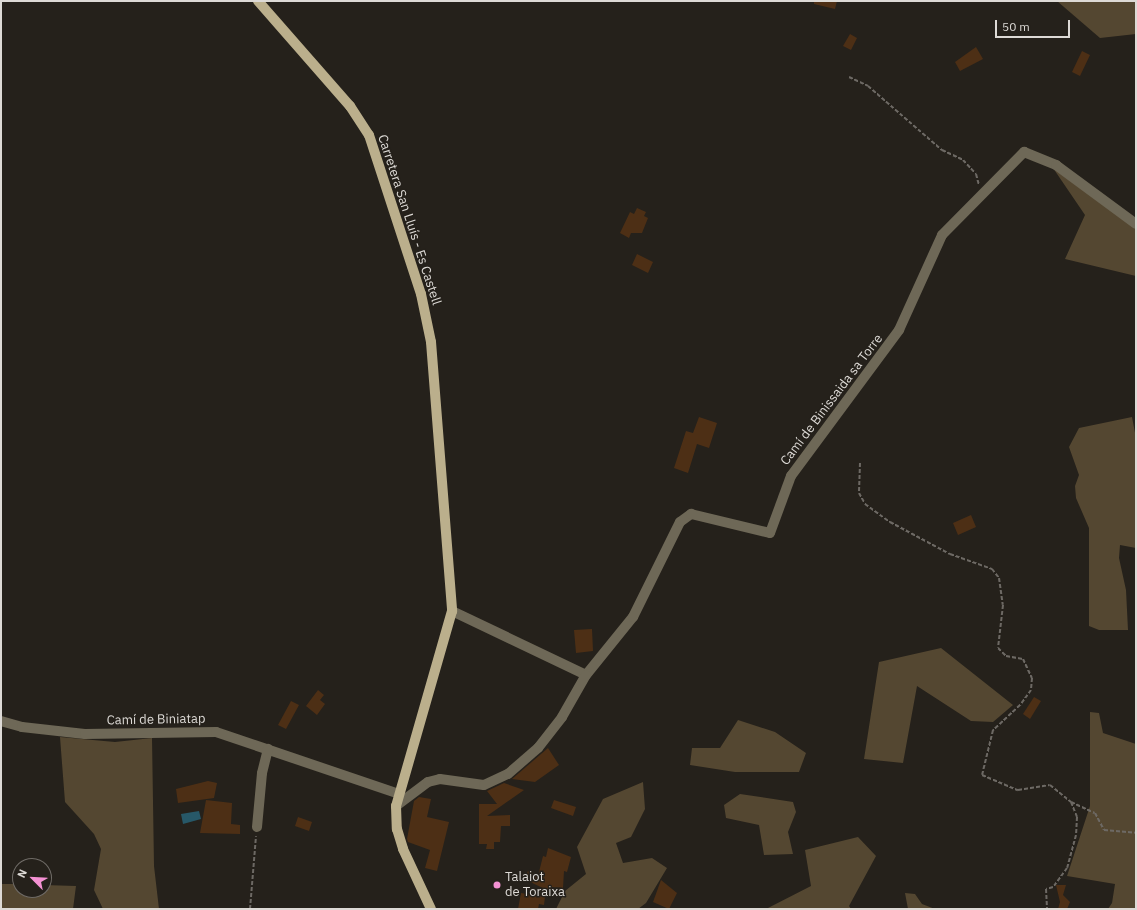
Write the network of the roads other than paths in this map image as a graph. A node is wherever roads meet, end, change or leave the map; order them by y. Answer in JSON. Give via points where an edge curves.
{"nodes":[{"id":1,"x":258,"y":1,"type":"edge"},
{"id":2,"x":1136,"y":224,"type":"edge"},
{"id":3,"x":452,"y":611,"type":"junction"},
{"id":4,"x":586,"y":675,"type":"junction"},
{"id":5,"x":1,"y":720,"type":"edge"},
{"id":6,"x":268,"y":750,"type":"junction"},
{"id":7,"x":399,"y":794,"type":"junction"},
{"id":8,"x":396,"y":806,"type":"junction"},
{"id":9,"x":256,"y":827,"type":"road end"},
{"id":10,"x":431,"y":909,"type":"edge"}],
"edges":[{"from":1,"to":3,"type":"main road","name":"Carretera San Lluís - Es Castell","via":[[350,106],[369,135],[421,294],[431,342]]},
{"from":2,"to":4,"type":"street","name":"Camí de Binissaida sa Torre","via":[[1056,166],[1024,152],[942,235],[890,346],[792,476],[770,533],[691,514],[680,522],[632,616]]},
{"from":3,"to":4,"type":"street"},
{"from":3,"to":7,"type":"main road"},
{"from":4,"to":8,"type":"street","via":[[562,717],[538,748],[508,774],[484,785],[440,779],[428,782]]},
{"from":5,"to":6,"type":"street","name":"Camí de Biniatap","via":[[22,727],[85,734],[216,732]]},
{"from":6,"to":7,"type":"street","name":"Camí de Biniatap"},
{"from":6,"to":9,"type":"street","via":[[262,773]]},
{"from":7,"to":8,"type":"main road"},
{"from":8,"to":10,"type":"main road","via":[[397,830],[403,849]]}]}
